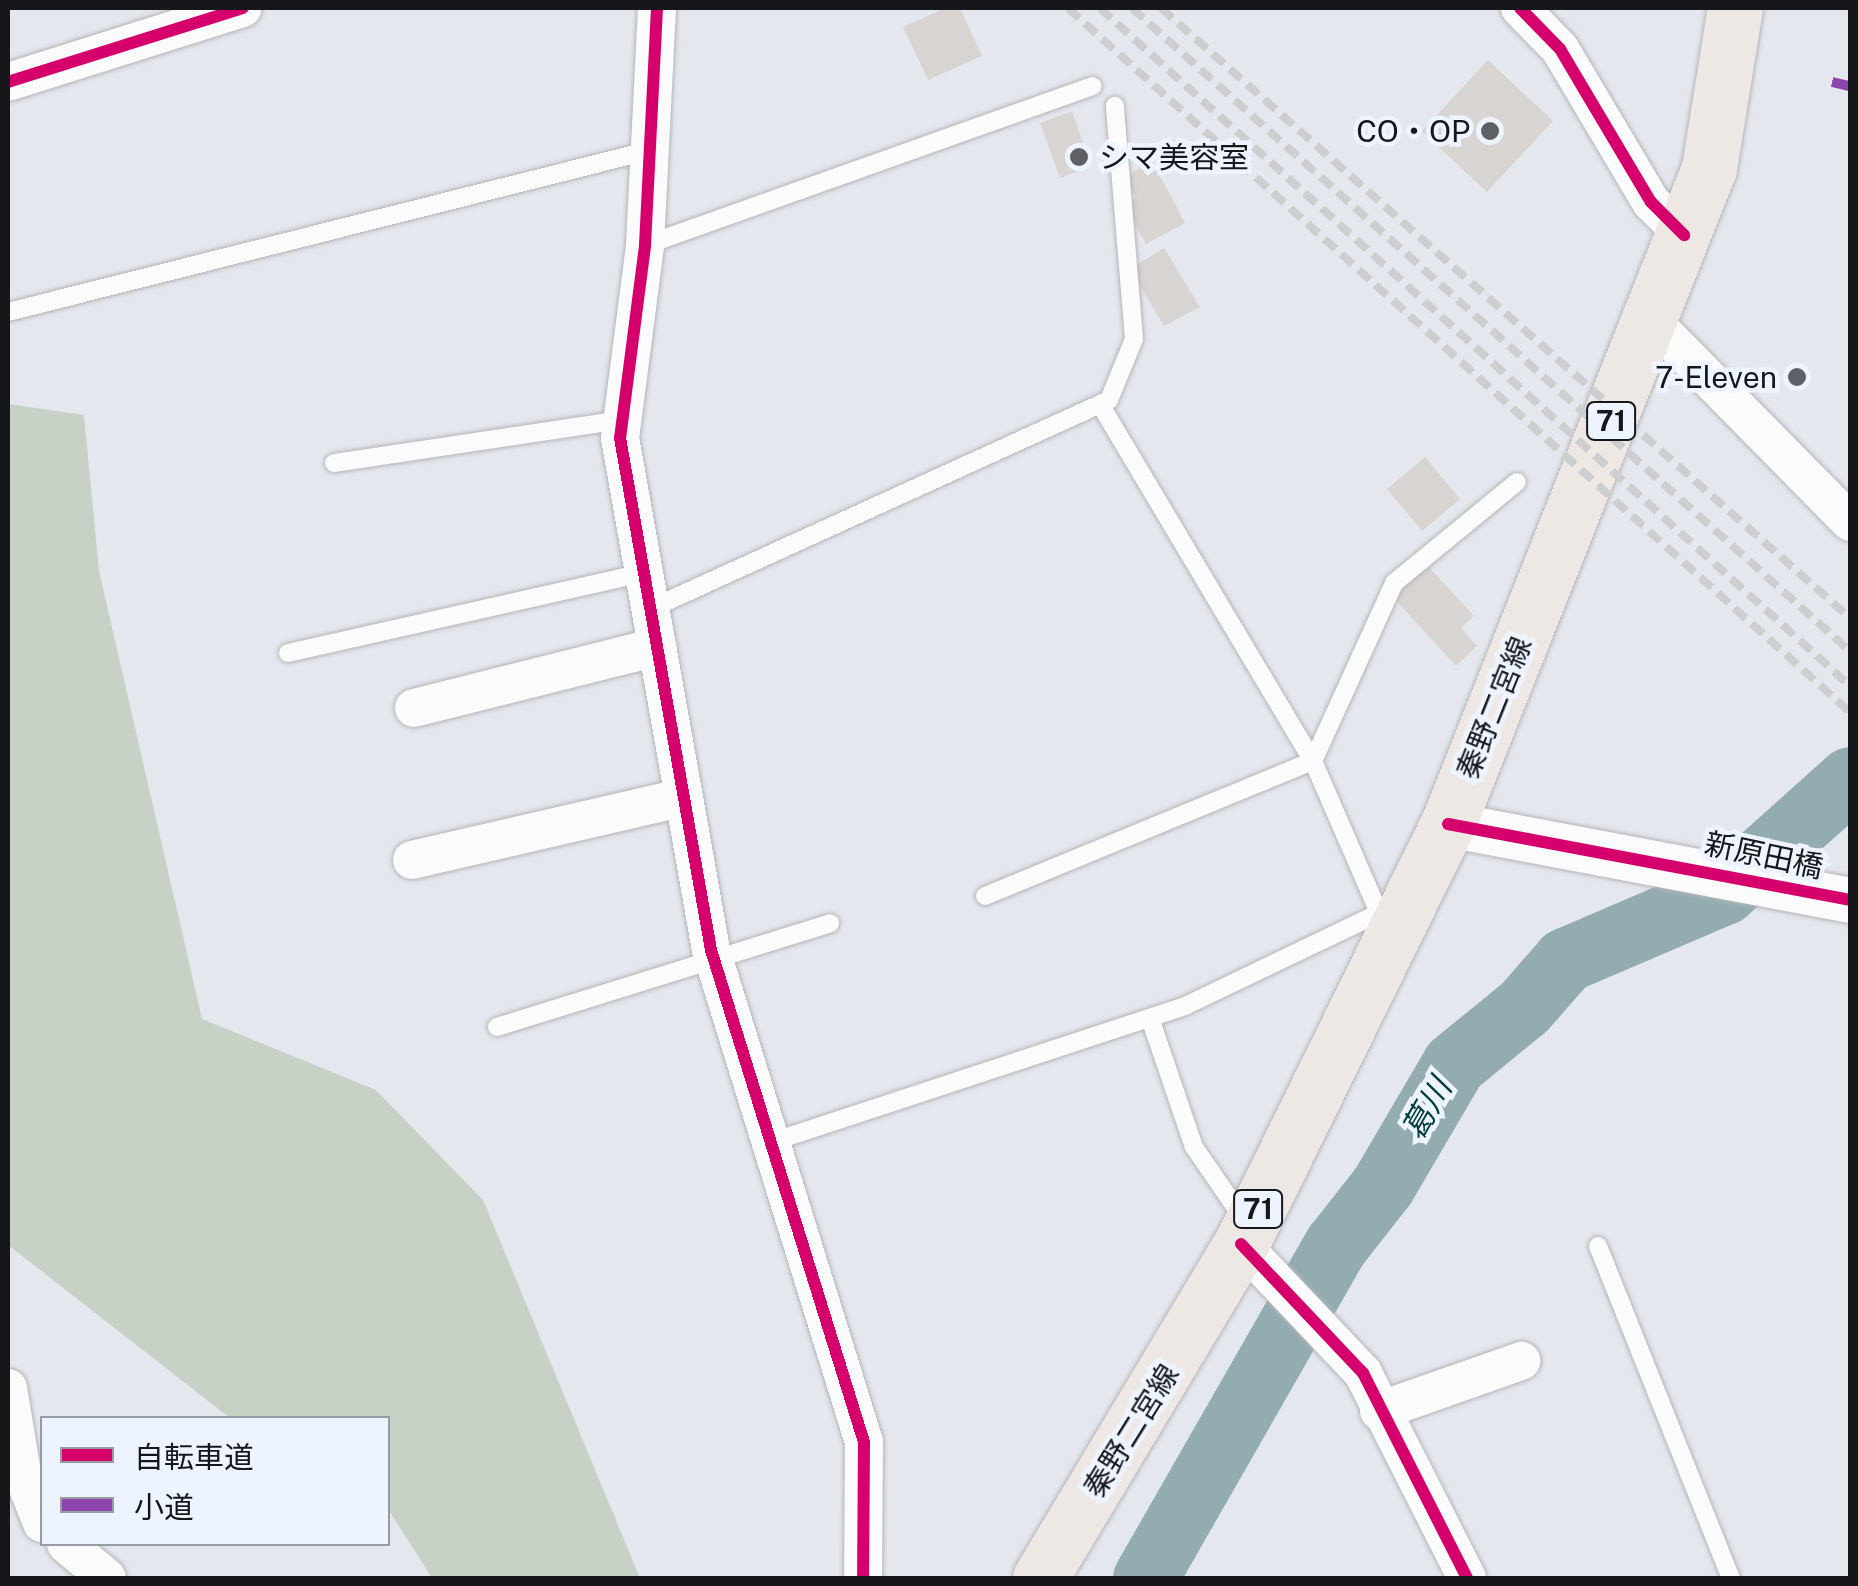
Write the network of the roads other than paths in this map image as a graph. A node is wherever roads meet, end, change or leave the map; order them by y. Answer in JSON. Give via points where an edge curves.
{"nodes":[{"id":1,"x":243,"y":8,"type":"edge"},
{"id":2,"x":656,"y":8,"type":"edge"},
{"id":3,"x":1520,"y":8,"type":"edge"},
{"id":4,"x":1736,"y":8,"type":"edge"},
{"id":5,"x":8,"y":82,"type":"edge"},
{"id":6,"x":1093,"y":86,"type":"dead end"},
{"id":7,"x":1114,"y":106,"type":"dead end"},
{"id":8,"x":647,"y":151,"type":"junction"},
{"id":9,"x":1684,"y":235,"type":"junction"},
{"id":10,"x":645,"y":246,"type":"junction"},
{"id":11,"x":8,"y":312,"type":"edge"},
{"id":12,"x":1653,"y":322,"type":"junction"},
{"id":13,"x":1100,"y":404,"type":"junction"},
{"id":14,"x":622,"y":420,"type":"junction"},
{"id":15,"x":334,"y":462,"type":"dead end"},
{"id":16,"x":1517,"y":482,"type":"dead end"},
{"id":17,"x":1850,"y":522,"type":"edge"},
{"id":18,"x":647,"y":591,"type":"junction"},
{"id":19,"x":656,"y":647,"type":"junction"},
{"id":20,"x":288,"y":653,"type":"dead end"},
{"id":21,"x":414,"y":708,"type":"dead end"},
{"id":22,"x":1313,"y":761,"type":"junction"},
{"id":23,"x":684,"y":797,"type":"junction"},
{"id":24,"x":1448,"y":824,"type":"junction"},
{"id":25,"x":412,"y":860,"type":"dead end"},
{"id":26,"x":985,"y":896,"type":"dead end"},
{"id":27,"x":1850,"y":900,"type":"edge"},
{"id":28,"x":1391,"y":918,"type":"junction"},
{"id":29,"x":830,"y":924,"type":"dead end"},
{"id":30,"x":714,"y":960,"type":"junction"},
{"id":31,"x":1150,"y":1018,"type":"junction"},
{"id":32,"x":497,"y":1027,"type":"dead end"},
{"id":33,"x":772,"y":1142,"type":"junction"},
{"id":34,"x":1598,"y":1246,"type":"dead end"},
{"id":35,"x":1253,"y":1247,"type":"junction"},
{"id":36,"x":1522,"y":1361,"type":"dead end"},
{"id":37,"x":8,"y":1388,"type":"edge"},
{"id":38,"x":1380,"y":1411,"type":"junction"},
{"id":39,"x":40,"y":1518,"type":"edge"},
{"id":40,"x":68,"y":1546,"type":"edge"},
{"id":41,"x":106,"y":1578,"type":"edge"},
{"id":42,"x":863,"y":1578,"type":"edge"},
{"id":43,"x":1040,"y":1578,"type":"edge"},
{"id":44,"x":1467,"y":1578,"type":"edge"},
{"id":45,"x":1731,"y":1578,"type":"edge"}],
"edges":[{"from":1,"to":5,"type":"street"},
{"from":2,"to":8,"type":"street"},
{"from":3,"to":9,"type":"street","via":[[1560,48],[1652,202]]},
{"from":4,"to":9,"type":"main road","name":"秦野二宮線","number":"71","via":[[1709,168]]},
{"from":6,"to":10,"type":"lane"},
{"from":7,"to":13,"type":"lane","via":[[1134,339],[1124,378]]},
{"from":8,"to":10,"type":"street"},
{"from":8,"to":11,"type":"lane"},
{"from":9,"to":12,"type":"main road","name":"秦野二宮線","number":"71"},
{"from":10,"to":14,"type":"street"},
{"from":12,"to":17,"type":"street"},
{"from":12,"to":24,"type":"main road","name":"秦野二宮線","number":"71"},
{"from":13,"to":18,"type":"lane"},
{"from":13,"to":22,"type":"lane"},
{"from":14,"to":15,"type":"lane"},
{"from":14,"to":18,"type":"street"},
{"from":16,"to":22,"type":"lane","via":[[1394,582]]},
{"from":18,"to":19,"type":"street"},
{"from":18,"to":20,"type":"lane"},
{"from":19,"to":21,"type":"street"},
{"from":19,"to":23,"type":"street"},
{"from":22,"to":26,"type":"lane"},
{"from":22,"to":28,"type":"lane"},
{"from":23,"to":25,"type":"street"},
{"from":23,"to":30,"type":"street"},
{"from":24,"to":27,"type":"street","name":"新原田橋","via":[[1666,860]]},
{"from":24,"to":28,"type":"main road","name":"秦野二宮線","number":"71"},
{"from":28,"to":31,"type":"lane"},
{"from":28,"to":35,"type":"main road","name":"秦野二宮線","number":"71"},
{"from":29,"to":30,"type":"lane"},
{"from":30,"to":32,"type":"lane"},
{"from":30,"to":33,"type":"street"},
{"from":31,"to":33,"type":"lane"},
{"from":31,"to":35,"type":"lane","via":[[1194,1147]]},
{"from":33,"to":42,"type":"street","via":[[864,1442]]},
{"from":34,"to":45,"type":"lane"},
{"from":35,"to":38,"type":"street","via":[[1363,1373]]},
{"from":35,"to":43,"type":"main road","name":"秦野二宮線","number":"71"},
{"from":36,"to":38,"type":"street"},
{"from":37,"to":39,"type":"street","via":[[22,1473]]},
{"from":38,"to":44,"type":"street"},
{"from":40,"to":41,"type":"street"}]}
